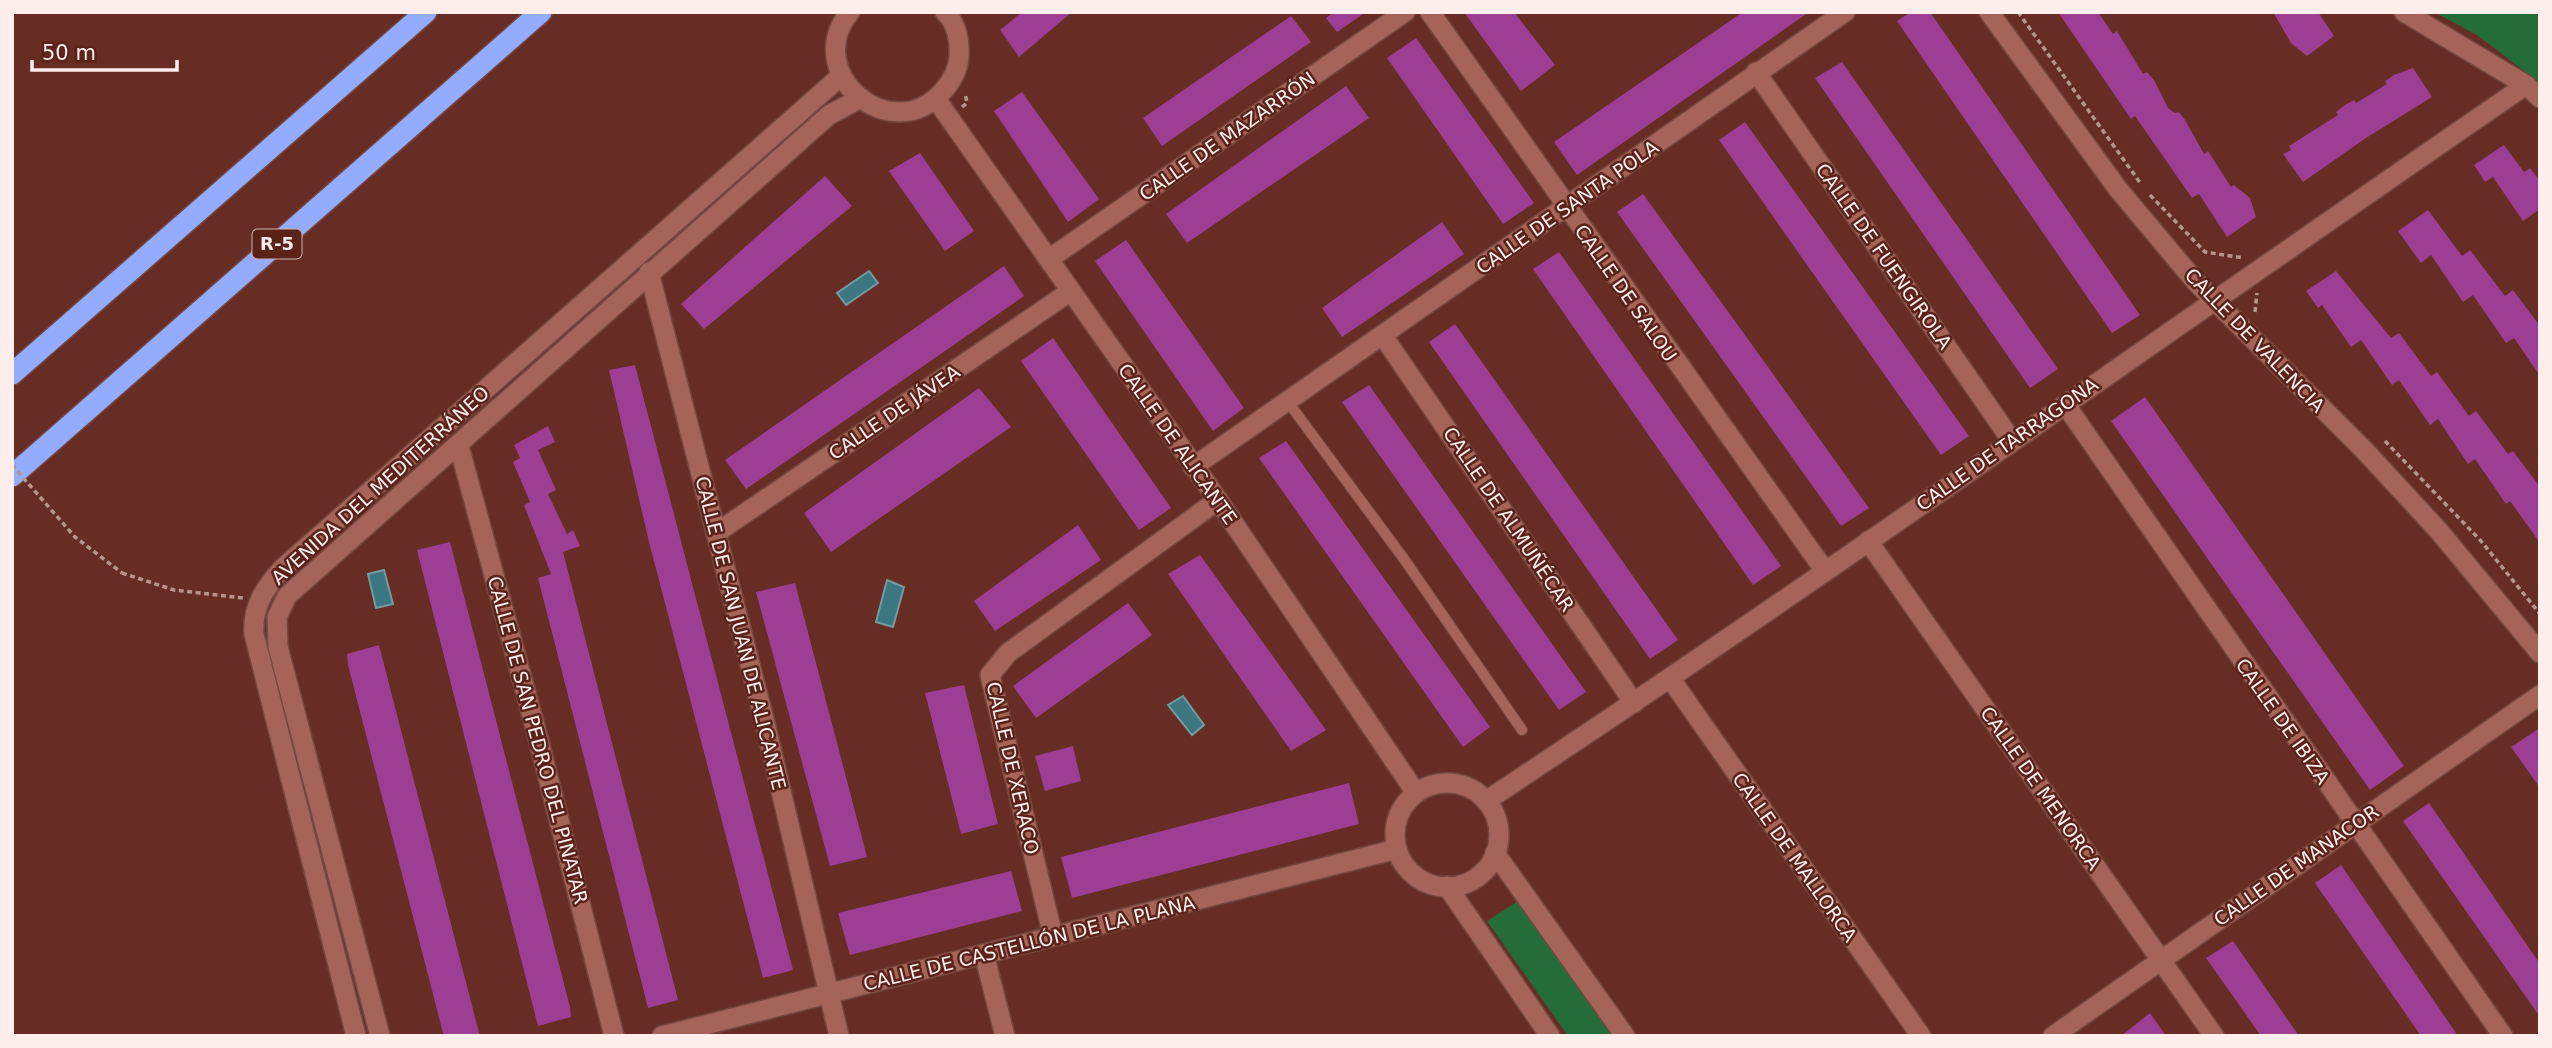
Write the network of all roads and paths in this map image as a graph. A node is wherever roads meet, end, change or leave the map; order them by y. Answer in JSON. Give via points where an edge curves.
{"nodes":[{"id":1,"x":426,"y":12,"type":"edge"},
{"id":2,"x":541,"y":12,"type":"edge"},
{"id":3,"x":850,"y":12,"type":"edge"},
{"id":4,"x":1405,"y":12,"type":"edge"},
{"id":5,"x":1430,"y":12,"type":"edge"},
{"id":6,"x":1845,"y":12,"type":"edge"},
{"id":7,"x":1989,"y":12,"type":"edge"},
{"id":8,"x":2018,"y":12,"type":"edge"},
{"id":9,"x":2404,"y":12,"type":"edge"},
{"id":10,"x":949,"y":14,"type":"edge"},
{"id":11,"x":1756,"y":72,"type":"junction"},
{"id":12,"x":841,"y":76,"type":"junction"},
{"id":13,"x":2533,"y":91,"type":"edge"},
{"id":14,"x":859,"y":99,"type":"junction"},
{"id":15,"x":936,"y":99,"type":"junction"},
{"id":16,"x":1567,"y":209,"type":"junction"},
{"id":17,"x":1049,"y":259,"type":"junction"},
{"id":18,"x":2256,"y":270,"type":"junction"},
{"id":19,"x":649,"y":272,"type":"junction"},
{"id":20,"x":1071,"y":291,"type":"junction"},
{"id":21,"x":2214,"y":300,"type":"junction"},
{"id":22,"x":2264,"y":321,"type":"dead end"},
{"id":23,"x":1383,"y":336,"type":"junction"},
{"id":24,"x":12,"y":374,"type":"edge"},
{"id":25,"x":1288,"y":402,"type":"junction"},
{"id":26,"x":2065,"y":404,"type":"junction"},
{"id":27,"x":2382,"y":438,"type":"dead end"},
{"id":28,"x":2012,"y":440,"type":"junction"},
{"id":29,"x":459,"y":446,"type":"junction"},
{"id":30,"x":12,"y":465,"type":"edge"},
{"id":31,"x":1193,"y":467,"type":"junction"},
{"id":32,"x":12,"y":476,"type":"edge"},
{"id":33,"x":1218,"y":500,"type":"junction"},
{"id":34,"x":716,"y":533,"type":"junction"},
{"id":35,"x":1868,"y":541,"type":"junction"},
{"id":36,"x":1825,"y":571,"type":"junction"},
{"id":37,"x":259,"y":601,"type":"junction"},
{"id":38,"x":2540,"y":614,"type":"edge"},
{"id":39,"x":2540,"y":653,"type":"edge"},
{"id":40,"x":1670,"y":678,"type":"junction"},
{"id":41,"x":2540,"y":695,"type":"edge"},
{"id":42,"x":1634,"y":703,"type":"junction"},
{"id":43,"x":1522,"y":730,"type":"dead end"},
{"id":44,"x":1416,"y":793,"type":"junction"},
{"id":45,"x":1486,"y":801,"type":"junction"},
{"id":46,"x":2354,"y":825,"type":"junction"},
{"id":47,"x":1396,"y":849,"type":"junction"},
{"id":48,"x":1496,"y":853,"type":"junction"},
{"id":49,"x":1447,"y":886,"type":"junction"},
{"id":50,"x":1053,"y":936,"type":"junction"},
{"id":51,"x":984,"y":954,"type":"junction"},
{"id":52,"x":2161,"y":960,"type":"junction"},
{"id":53,"x":830,"y":994,"type":"junction"},
{"id":54,"x":356,"y":1036,"type":"edge"},
{"id":55,"x":380,"y":1036,"type":"edge"},
{"id":56,"x":614,"y":1036,"type":"edge"},
{"id":57,"x":662,"y":1036,"type":"edge"},
{"id":58,"x":839,"y":1036,"type":"edge"},
{"id":59,"x":1005,"y":1036,"type":"edge"},
{"id":60,"x":1550,"y":1036,"type":"edge"},
{"id":61,"x":1625,"y":1036,"type":"edge"},
{"id":62,"x":1921,"y":1036,"type":"edge"},
{"id":63,"x":2053,"y":1036,"type":"edge"},
{"id":64,"x":2214,"y":1036,"type":"edge"},
{"id":65,"x":2503,"y":1036,"type":"edge"}],
"edges":[{"from":1,"to":24,"type":"highway"},
{"from":2,"to":32,"type":"highway","number":"R-5"},
{"from":3,"to":12,"type":"street","via":[[837,38]]},
{"from":4,"to":17,"type":"street","name":"CALLE DE MAZARRÓN"},
{"from":5,"to":16,"type":"street","name":"CALLE DE SALOU"},
{"from":6,"to":11,"type":"street","name":"CALLE DE SANTA POLA"},
{"from":7,"to":21,"type":"street","name":"CALLE DE VALENCIA","via":[[2118,189]]},
{"from":8,"to":18,"type":"path","via":[[2144,188],[2205,252],[2247,258]]},
{"from":9,"to":13,"type":"street"},
{"from":10,"to":15,"type":"street","via":[[958,38],[959,61],[951,82]]},
{"from":11,"to":16,"type":"street","name":"CALLE DE SANTA POLA"},
{"from":11,"to":28,"type":"street","name":"CALLE DE FUENGIROLA"},
{"from":12,"to":14,"type":"street"},
{"from":12,"to":37,"type":"street","name":"AVENIDA DEL MEDITERRÁNEO","via":[[283,568]]},
{"from":13,"to":18,"type":"street","name":"CALLE DE TARRAGONA"},
{"from":14,"to":15,"type":"street","via":[[897,112],[918,109]]},
{"from":14,"to":19,"type":"street","name":"AVENIDA DEL MEDITERRÁNEO","via":[[829,115]]},
{"from":15,"to":17,"type":"street","name":"CALLE DE ALICANTE"},
{"from":16,"to":23,"type":"street","name":"CALLE DE SANTA POLA"},
{"from":16,"to":36,"type":"street","name":"CALLE DE SALOU"},
{"from":17,"to":20,"type":"street","name":"CALLE DE ALICANTE"},
{"from":18,"to":21,"type":"street","name":"CALLE DE TARRAGONA"},
{"from":18,"to":22,"type":"path","via":[[2260,275],[2254,311]]},
{"from":19,"to":29,"type":"street","name":"AVENIDA DEL MEDITERRÁNEO"},
{"from":19,"to":34,"type":"street","name":"CALLE DE SAN JUAN DE ALICANTE"},
{"from":20,"to":31,"type":"street","name":"CALLE DE ALICANTE"},
{"from":20,"to":34,"type":"street","name":"CALLE DE JÁVEA"},
{"from":21,"to":26,"type":"street","name":"CALLE DE TARRAGONA"},
{"from":21,"to":39,"type":"street","name":"CALLE DE VALENCIA","via":[[2392,481]]},
{"from":23,"to":25,"type":"street","name":"CALLE DE SANTA POLA"},
{"from":23,"to":42,"type":"street","name":"CALLE DE ALMUÑÉCAR"},
{"from":25,"to":31,"type":"street","name":"CALLE DE SANTA POLA"},
{"from":25,"to":43,"type":"lane"},
{"from":26,"to":28,"type":"street","name":"CALLE DE TARRAGONA"},
{"from":26,"to":46,"type":"street","name":"CALLE DE IBIZA"},
{"from":27,"to":38,"type":"path","via":[[2481,541]]},
{"from":28,"to":35,"type":"street","name":"CALLE DE TARRAGONA"},
{"from":29,"to":55,"type":"street","name":"AVENIDA DEL MEDITERRÁNEO","via":[[317,566],[286,596],[276,617],[278,647]]},
{"from":29,"to":56,"type":"street","name":"CALLE DE SAN PEDRO DEL PINATAR"},
{"from":30,"to":37,"type":"path","bridge":true,"via":[[75,537],[122,573],[174,590]]},
{"from":31,"to":33,"type":"street","name":"CALLE DE ALICANTE"},
{"from":33,"to":44,"type":"street","name":"CALLE DE ALICANTE"},
{"from":33,"to":50,"type":"street","name":"CALLE DE XERACO","via":[[1008,653],[990,675]]},
{"from":34,"to":53,"type":"street","name":"CALLE DE SAN JUAN DE ALICANTE"},
{"from":35,"to":36,"type":"street","name":"CALLE DE TARRAGONA"},
{"from":35,"to":52,"type":"street","name":"CALLE DE MENORCA"},
{"from":36,"to":40,"type":"street","name":"CALLE DE TARRAGONA"},
{"from":37,"to":54,"type":"street","name":"AVENIDA DEL MEDITERRÁNEO","via":[[254,634]]},
{"from":40,"to":42,"type":"street","name":"CALLE DE TARRAGONA"},
{"from":40,"to":62,"type":"street","name":"CALLE DE MALLORCA"},
{"from":41,"to":46,"type":"street","name":"CALLE DE MANACOR"},
{"from":42,"to":45,"type":"street","name":"CALLE DE TARRAGONA"},
{"from":44,"to":45,"type":"street","via":[[1445,783],[1474,790]]},
{"from":44,"to":47,"type":"street","via":[[1397,818]]},
{"from":45,"to":48,"type":"street","via":[[1498,825]]},
{"from":46,"to":52,"type":"street","name":"CALLE DE MANACOR"},
{"from":46,"to":65,"type":"street","name":"CALLE DE IBIZA"},
{"from":47,"to":49,"type":"street","via":[[1410,872],[1434,885]]},
{"from":47,"to":50,"type":"street","name":"CALLE DE CASTELLÓN DE LA PLANA"},
{"from":48,"to":49,"type":"street","via":[[1477,877]]},
{"from":48,"to":61,"type":"street"},
{"from":49,"to":60,"type":"street"},
{"from":50,"to":51,"type":"street","name":"CALLE DE CASTELLÓN DE LA PLANA"},
{"from":51,"to":53,"type":"street","name":"CALLE DE CASTELLÓN DE LA PLANA"},
{"from":51,"to":59,"type":"street"},
{"from":52,"to":63,"type":"street","name":"CALLE DE MANACOR"},
{"from":52,"to":64,"type":"street","name":"CALLE DE MENORCA"},
{"from":53,"to":57,"type":"street","name":"CALLE DE CASTELLÓN DE LA PLANA"},
{"from":53,"to":58,"type":"street","name":"CALLE DE SAN JUAN DE ALICANTE"}]}
